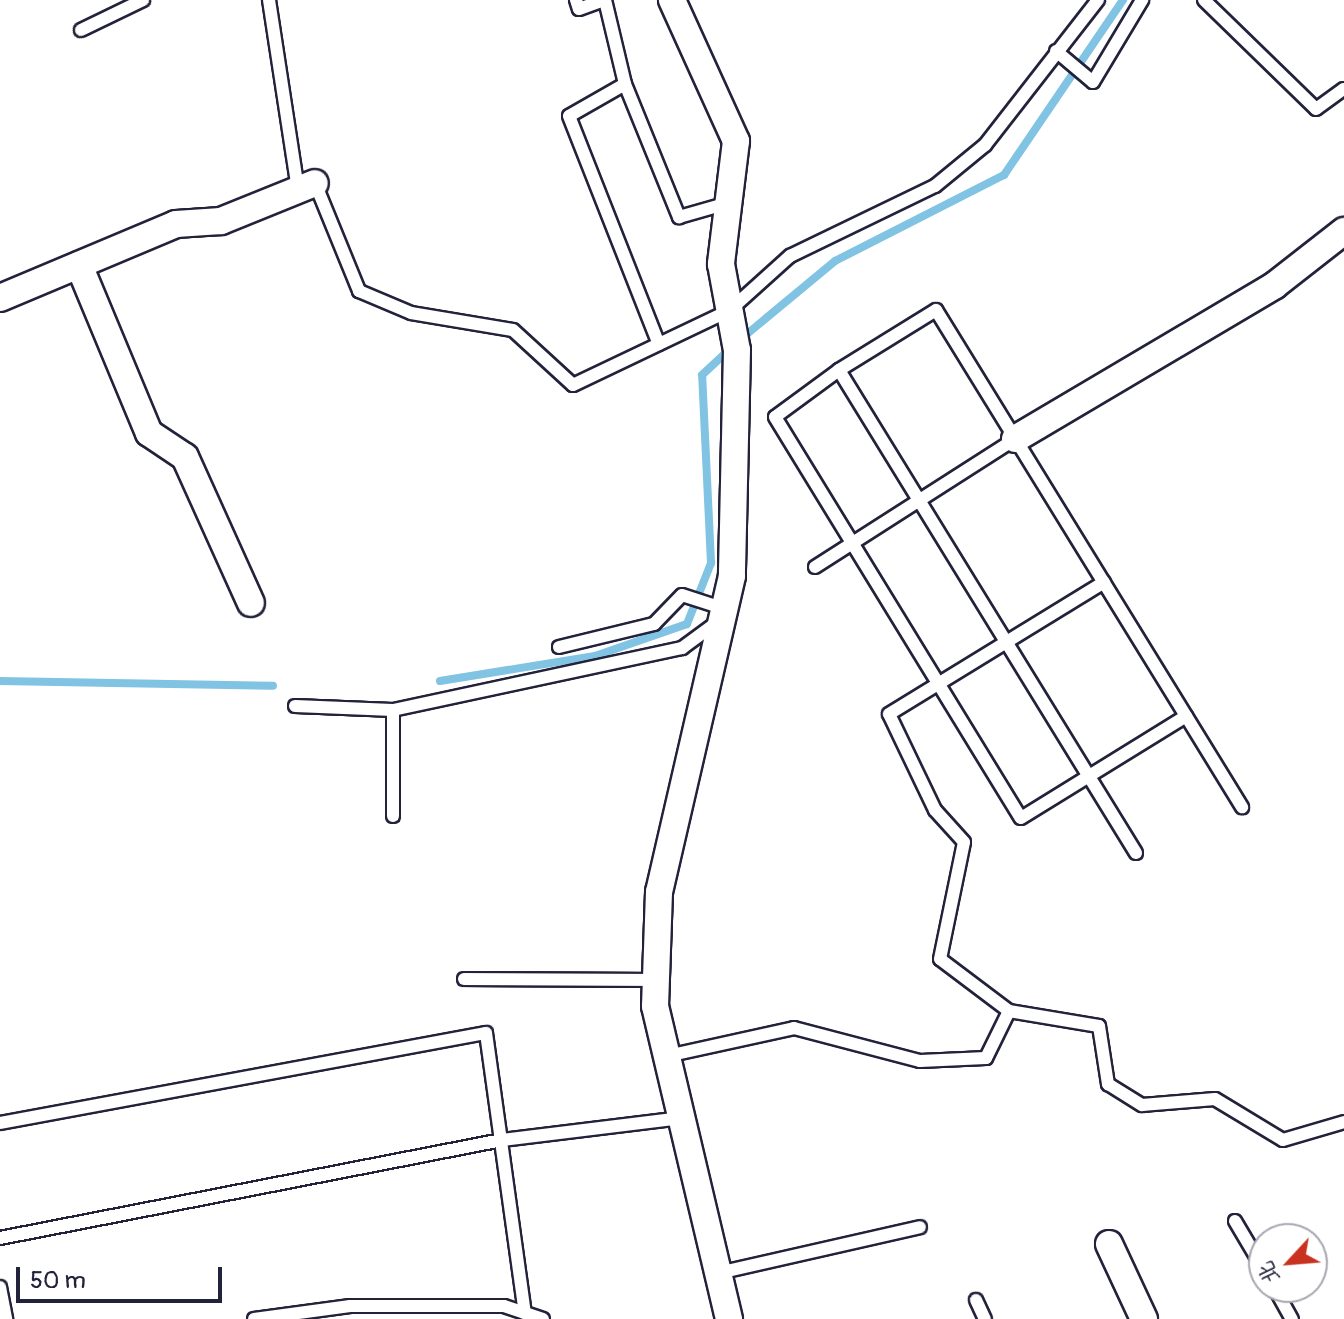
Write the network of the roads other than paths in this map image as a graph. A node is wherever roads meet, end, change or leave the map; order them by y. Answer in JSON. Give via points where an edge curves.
{"nodes":[{"id":1,"x":143,"y":0,"type":"edge"},
{"id":2,"x":269,"y":0,"type":"edge"},
{"id":3,"x":576,"y":0,"type":"edge"},
{"id":4,"x":605,"y":0,"type":"edge"},
{"id":5,"x":672,"y":0,"type":"edge"},
{"id":6,"x":1098,"y":0,"type":"edge"},
{"id":7,"x":1142,"y":0,"type":"edge"},
{"id":8,"x":1204,"y":0,"type":"edge"},
{"id":9,"x":81,"y":30,"type":"dead end"},
{"id":10,"x":1056,"y":51,"type":"junction"},
{"id":11,"x":625,"y":84,"type":"junction"},
{"id":12,"x":1344,"y":89,"type":"edge"},
{"id":13,"x":307,"y":187,"type":"junction"},
{"id":14,"x":728,"y":203,"type":"junction"},
{"id":15,"x":1344,"y":231,"type":"edge"},
{"id":16,"x":79,"y":265,"type":"junction"},
{"id":17,"x":0,"y":298,"type":"edge"},
{"id":18,"x":730,"y":310,"type":"junction"},
{"id":19,"x":659,"y":344,"type":"junction"},
{"id":20,"x":839,"y":370,"type":"junction"},
{"id":21,"x":1015,"y":439,"type":"junction"},
{"id":22,"x":815,"y":567,"type":"dead end"},
{"id":23,"x":1104,"y":582,"type":"junction"},
{"id":24,"x":251,"y":603,"type":"dead end"},
{"id":25,"x":723,"y":614,"type":"junction"},
{"id":26,"x":559,"y":647,"type":"dead end"},
{"id":27,"x":295,"y":706,"type":"dead end"},
{"id":28,"x":393,"y":710,"type":"junction"},
{"id":29,"x":1186,"y":716,"type":"junction"},
{"id":30,"x":1242,"y":807,"type":"dead end"},
{"id":31,"x":393,"y":816,"type":"dead end"},
{"id":32,"x":1136,"y":853,"type":"dead end"},
{"id":33,"x":464,"y":979,"type":"dead end"},
{"id":34,"x":656,"y":980,"type":"junction"},
{"id":35,"x":1009,"y":1011,"type":"junction"},
{"id":36,"x":667,"y":1056,"type":"junction"},
{"id":37,"x":682,"y":1118,"type":"junction"},
{"id":38,"x":1344,"y":1122,"type":"edge"},
{"id":39,"x":0,"y":1123,"type":"edge"},
{"id":40,"x":502,"y":1140,"type":"junction"},
{"id":41,"x":1235,"y":1221,"type":"dead end"},
{"id":42,"x":920,"y":1227,"type":"dead end"},
{"id":43,"x":0,"y":1238,"type":"edge"},
{"id":44,"x":1248,"y":1243,"type":"edge"},
{"id":45,"x":1109,"y":1244,"type":"dead end"},
{"id":46,"x":718,"y":1273,"type":"junction"},
{"id":47,"x":0,"y":1287,"type":"edge"},
{"id":48,"x":976,"y":1300,"type":"dead end"},
{"id":49,"x":525,"y":1313,"type":"junction"},
{"id":50,"x":6,"y":1319,"type":"edge"},
{"id":51,"x":254,"y":1319,"type":"edge"},
{"id":52,"x":543,"y":1319,"type":"edge"},
{"id":53,"x":729,"y":1319,"type":"edge"},
{"id":54,"x":985,"y":1319,"type":"edge"},
{"id":55,"x":1144,"y":1319,"type":"edge"}],
"edges":[{"from":1,"to":9,"type":"lane"},
{"from":2,"to":13,"type":"lane"},
{"from":3,"to":4,"type":"lane","via":[[579,9]]},
{"from":4,"to":11,"type":"lane"},
{"from":5,"to":14,"type":"street","via":[[736,141]]},
{"from":6,"to":10,"type":"lane"},
{"from":7,"to":10,"type":"lane","via":[[1093,82]]},
{"from":8,"to":12,"type":"lane","via":[[1316,109]]},
{"from":10,"to":18,"type":"lane","via":[[985,145],[935,186],[790,256]]},
{"from":11,"to":14,"type":"lane","via":[[679,217]]},
{"from":11,"to":19,"type":"lane","via":[[569,116]]},
{"from":13,"to":16,"type":"street","via":[[221,221],[176,224]]},
{"from":13,"to":19,"type":"lane","via":[[359,291],[411,313],[513,330],[573,385]]},
{"from":14,"to":18,"type":"street","via":[[721,264]]},
{"from":15,"to":21,"type":"street","via":[[1275,285]]},
{"from":16,"to":17,"type":"street"},
{"from":16,"to":24,"type":"street","via":[[149,433],[185,457]]},
{"from":18,"to":19,"type":"lane"},
{"from":18,"to":25,"type":"street","via":[[736,365],[732,576]]},
{"from":20,"to":21,"type":"lane","via":[[936,310]]},
{"from":20,"to":29,"type":"lane","via":[[775,417],[1021,818]]},
{"from":20,"to":32,"type":"lane"},
{"from":21,"to":22,"type":"lane"},
{"from":21,"to":23,"type":"lane"},
{"from":23,"to":29,"type":"lane"},
{"from":23,"to":35,"type":"lane","via":[[889,714],[935,810],[964,842],[940,959]]},
{"from":25,"to":26,"type":"lane","via":[[682,595],[654,624]]},
{"from":25,"to":28,"type":"lane","via":[[682,648]]},
{"from":25,"to":34,"type":"street","via":[[659,892]]},
{"from":27,"to":28,"type":"lane"},
{"from":28,"to":31,"type":"lane"},
{"from":29,"to":30,"type":"lane"},
{"from":33,"to":34,"type":"lane"},
{"from":34,"to":36,"type":"street"},
{"from":35,"to":36,"type":"lane","via":[[986,1058],[920,1061],[794,1028]]},
{"from":35,"to":38,"type":"lane","via":[[1099,1026],[1108,1084],[1142,1105],[1215,1099],[1283,1140]]},
{"from":36,"to":37,"type":"street"},
{"from":37,"to":40,"type":"lane"},
{"from":37,"to":46,"type":"street"},
{"from":39,"to":40,"type":"lane","via":[[486,1033]]},
{"from":40,"to":43,"type":"lane"},
{"from":40,"to":49,"type":"lane"},
{"from":41,"to":44,"type":"lane"},
{"from":42,"to":46,"type":"lane"},
{"from":45,"to":55,"type":"street"},
{"from":46,"to":53,"type":"street"},
{"from":47,"to":50,"type":"lane"},
{"from":48,"to":54,"type":"lane"},
{"from":49,"to":51,"type":"lane","via":[[504,1306],[350,1306]]},
{"from":49,"to":52,"type":"lane"}]}
